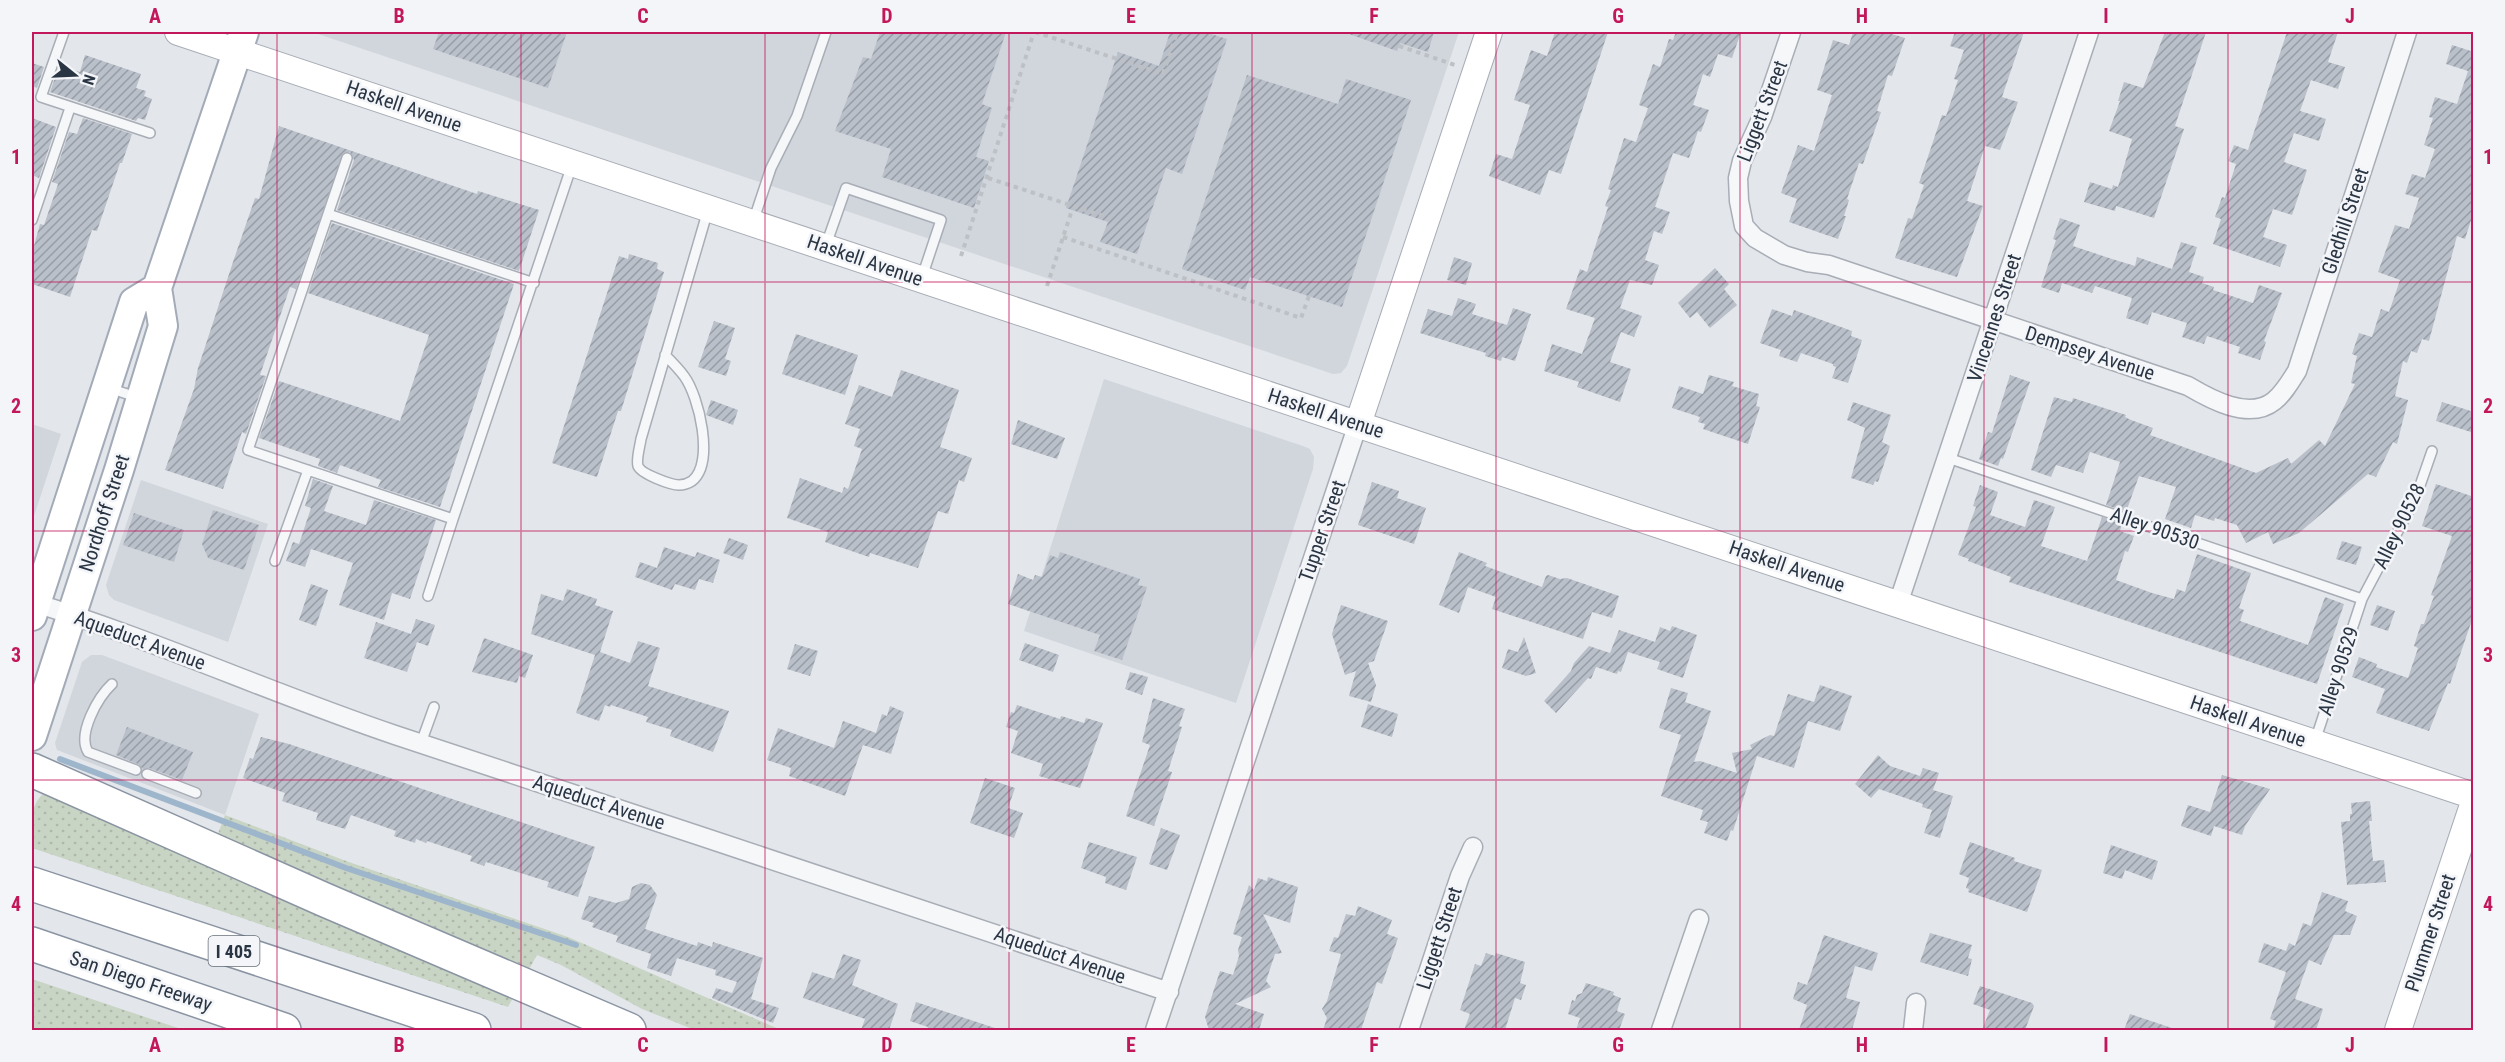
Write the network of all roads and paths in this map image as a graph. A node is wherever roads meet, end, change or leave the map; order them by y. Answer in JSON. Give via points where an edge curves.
{"nodes":[{"id":1,"x":63,"y":32,"type":"edge"},
{"id":2,"x":178,"y":32,"type":"edge"},
{"id":3,"x":826,"y":32,"type":"edge"},
{"id":4,"x":1034,"y":32,"type":"edge"},
{"id":5,"x":1177,"y":32,"type":"edge"},
{"id":6,"x":1489,"y":32,"type":"edge"},
{"id":7,"x":1791,"y":32,"type":"edge"},
{"id":8,"x":2089,"y":32,"type":"edge"},
{"id":9,"x":2407,"y":32,"type":"edge"},
{"id":10,"x":241,"y":41,"type":"edge"},
{"id":11,"x":1399,"y":46,"type":"dead end"},
{"id":12,"x":1455,"y":65,"type":"dead end"},
{"id":13,"x":32,"y":94,"type":"edge"},
{"id":14,"x":41,"y":97,"type":"junction"},
{"id":15,"x":70,"y":108,"type":"junction"},
{"id":16,"x":150,"y":134,"type":"dead end"},
{"id":17,"x":347,"y":158,"type":"dead end"},
{"id":18,"x":573,"y":163,"type":"junction"},
{"id":19,"x":988,"y":178,"type":"junction"},
{"id":20,"x":709,"y":208,"type":"junction"},
{"id":21,"x":1072,"y":210,"type":"dead end"},
{"id":22,"x":328,"y":214,"type":"junction"},
{"id":23,"x":1110,"y":218,"type":"dead end"},
{"id":24,"x":32,"y":220,"type":"edge"},
{"id":25,"x":753,"y":222,"type":"junction"},
{"id":26,"x":1744,"y":226,"type":"joint"},
{"id":27,"x":1063,"y":237,"type":"junction"},
{"id":28,"x":826,"y":247,"type":"junction"},
{"id":29,"x":962,"y":256,"type":"dead end"},
{"id":30,"x":921,"y":279,"type":"junction"},
{"id":31,"x":534,"y":282,"type":"junction"},
{"id":32,"x":1047,"y":286,"type":"dead end"},
{"id":33,"x":157,"y":288,"type":"junction"},
{"id":34,"x":1310,"y":296,"type":"dead end"},
{"id":35,"x":1992,"y":321,"type":"junction"},
{"id":36,"x":665,"y":356,"type":"junction"},
{"id":37,"x":106,"y":387,"type":"junction"},
{"id":38,"x":141,"y":399,"type":"junction"},
{"id":39,"x":2272,"y":403,"type":"joint"},
{"id":40,"x":1358,"y":424,"type":"junction"},
{"id":41,"x":2432,"y":451,"type":"dead end"},
{"id":42,"x":1948,"y":458,"type":"junction"},
{"id":43,"x":308,"y":470,"type":"junction"},
{"id":44,"x":453,"y":519,"type":"junction"},
{"id":45,"x":275,"y":561,"type":"dead end"},
{"id":46,"x":428,"y":596,"type":"dead end"},
{"id":47,"x":2362,"y":599,"type":"junction"},
{"id":48,"x":1898,"y":604,"type":"junction"},
{"id":49,"x":33,"y":607,"type":"edge"},
{"id":50,"x":71,"y":615,"type":"junction"},
{"id":51,"x":112,"y":684,"type":"dead end"},
{"id":52,"x":434,"y":707,"type":"dead end"},
{"id":53,"x":32,"y":736,"type":"edge"},
{"id":54,"x":421,"y":743,"type":"junction"},
{"id":55,"x":2314,"y":743,"type":"junction"},
{"id":56,"x":32,"y":770,"type":"edge"},
{"id":57,"x":136,"y":770,"type":"dead end"},
{"id":58,"x":147,"y":774,"type":"dead end"},
{"id":59,"x":196,"y":793,"type":"dead end"},
{"id":60,"x":2474,"y":796,"type":"edge"},
{"id":61,"x":2474,"y":802,"type":"edge"},
{"id":62,"x":1473,"y":847,"type":"dead end"},
{"id":63,"x":33,"y":885,"type":"edge"},
{"id":64,"x":1699,"y":920,"type":"dead end"},
{"id":65,"x":32,"y":944,"type":"edge"},
{"id":66,"x":1169,"y":992,"type":"junction"},
{"id":67,"x":1916,"y":1003,"type":"dead end"},
{"id":68,"x":437,"y":1024,"type":"edge"},
{"id":69,"x":284,"y":1030,"type":"edge"},
{"id":70,"x":474,"y":1030,"type":"edge"},
{"id":71,"x":629,"y":1030,"type":"edge"},
{"id":72,"x":1155,"y":1030,"type":"edge"},
{"id":73,"x":1409,"y":1030,"type":"edge"},
{"id":74,"x":1661,"y":1030,"type":"edge"},
{"id":75,"x":1913,"y":1030,"type":"edge"},
{"id":76,"x":2398,"y":1030,"type":"edge"}],
"edges":[{"from":1,"to":14,"type":"lane"},
{"from":2,"to":10,"type":"main road","name":"Haskell Avenue"},
{"from":3,"to":25,"type":"lane","via":[[797,116],[771,168]]},
{"from":4,"to":5,"type":"path","via":[[1163,74]]},
{"from":4,"to":19,"type":"path"},
{"from":6,"to":40,"type":"main road","name":"Tupper Street"},
{"from":7,"to":26,"type":"street","name":"Liggett Street","via":[[1740,170],[1739,201]]},
{"from":8,"to":35,"type":"street","name":"Vincennes Street"},
{"from":9,"to":39,"type":"street","name":"Gledhill Street","via":[[2297,371]]},
{"from":10,"to":18,"type":"main road","name":"Haskell Avenue"},
{"from":10,"to":33,"type":"main road","name":"Nordhoff Street"},
{"from":11,"to":12,"type":"path"},
{"from":13,"to":14,"type":"lane"},
{"from":14,"to":15,"type":"lane"},
{"from":15,"to":16,"type":"lane"},
{"from":15,"to":24,"type":"lane"},
{"from":17,"to":22,"type":"lane"},
{"from":18,"to":20,"type":"main road","name":"Haskell Avenue"},
{"from":18,"to":31,"type":"lane"},
{"from":19,"to":23,"type":"path"},
{"from":19,"to":29,"type":"path"},
{"from":20,"to":25,"type":"main road","name":"Haskell Avenue"},
{"from":20,"to":36,"type":"lane"},
{"from":21,"to":27,"type":"path"},
{"from":22,"to":31,"type":"lane"},
{"from":22,"to":43,"type":"lane","via":[[248,450]]},
{"from":25,"to":28,"type":"main road","name":"Haskell Avenue"},
{"from":26,"to":35,"type":"street","name":"Dempsey Avenue","via":[[1755,238],[1784,255],[1829,265]]},
{"from":27,"to":32,"type":"path"},
{"from":27,"to":34,"type":"path","via":[[1301,318]]},
{"from":28,"to":30,"type":"main road","name":"Haskell Avenue"},
{"from":28,"to":30,"type":"lane","via":[[846,188],[941,220]]},
{"from":30,"to":40,"type":"main road","name":"Haskell Avenue"},
{"from":31,"to":44,"type":"lane"},
{"from":33,"to":37,"type":"main road","name":"Nordhoff Street","via":[[134,302]]},
{"from":33,"to":38,"type":"main road","name":"Nordhoff Street","via":[[163,326]]},
{"from":35,"to":39,"type":"street","name":"Dempsey Avenue","via":[[2188,386],[2231,406],[2252,408]]},
{"from":35,"to":42,"type":"street","name":"Vincennes Street"},
{"from":36,"to":36,"type":"lane","via":[[640,439],[637,464],[652,476],[679,485],[696,477],[703,455],[702,426],[685,377]]},
{"from":37,"to":38,"type":"lane"},
{"from":37,"to":49,"type":"main road","name":"Nordhoff Street"},
{"from":38,"to":50,"type":"main road","name":"Nordhoff Street"},
{"from":40,"to":48,"type":"main road","name":"Haskell Avenue"},
{"from":40,"to":66,"type":"street","name":"Tupper Street"},
{"from":41,"to":47,"type":"lane","name":"Alley 90528","via":[[2416,497]]},
{"from":42,"to":47,"type":"lane","name":"Alley 90530"},
{"from":42,"to":48,"type":"street","name":"Vincennes Street"},
{"from":43,"to":44,"type":"lane"},
{"from":43,"to":45,"type":"lane"},
{"from":44,"to":46,"type":"lane"},
{"from":47,"to":55,"type":"lane","name":"Alley 90529"},
{"from":48,"to":55,"type":"main road","name":"Haskell Avenue"},
{"from":49,"to":50,"type":"street","name":"Aqueduct Avenue"},
{"from":50,"to":53,"type":"main road","name":"Nordhoff Street"},
{"from":50,"to":54,"type":"street","name":"Aqueduct Avenue"},
{"from":51,"to":57,"type":"lane","via":[[102,693],[92,715],[84,746],[88,752]]},
{"from":52,"to":54,"type":"lane"},
{"from":54,"to":66,"type":"street","name":"Aqueduct Avenue"},
{"from":55,"to":60,"type":"main road","name":"Haskell Avenue"},
{"from":56,"to":71,"type":"highway"},
{"from":58,"to":59,"type":"lane"},
{"from":61,"to":76,"type":"main road","name":"Plummer Street"},
{"from":62,"to":73,"type":"street","name":"Liggett Street"},
{"from":63,"to":68,"type":"highway","number":"I 405"},
{"from":64,"to":74,"type":"street"},
{"from":65,"to":69,"type":"highway","name":"San Diego Freeway"},
{"from":66,"to":72,"type":"street","name":"Tupper Street"},
{"from":67,"to":75,"type":"street"},
{"from":68,"to":70,"type":"highway","number":"I 405"}]}
